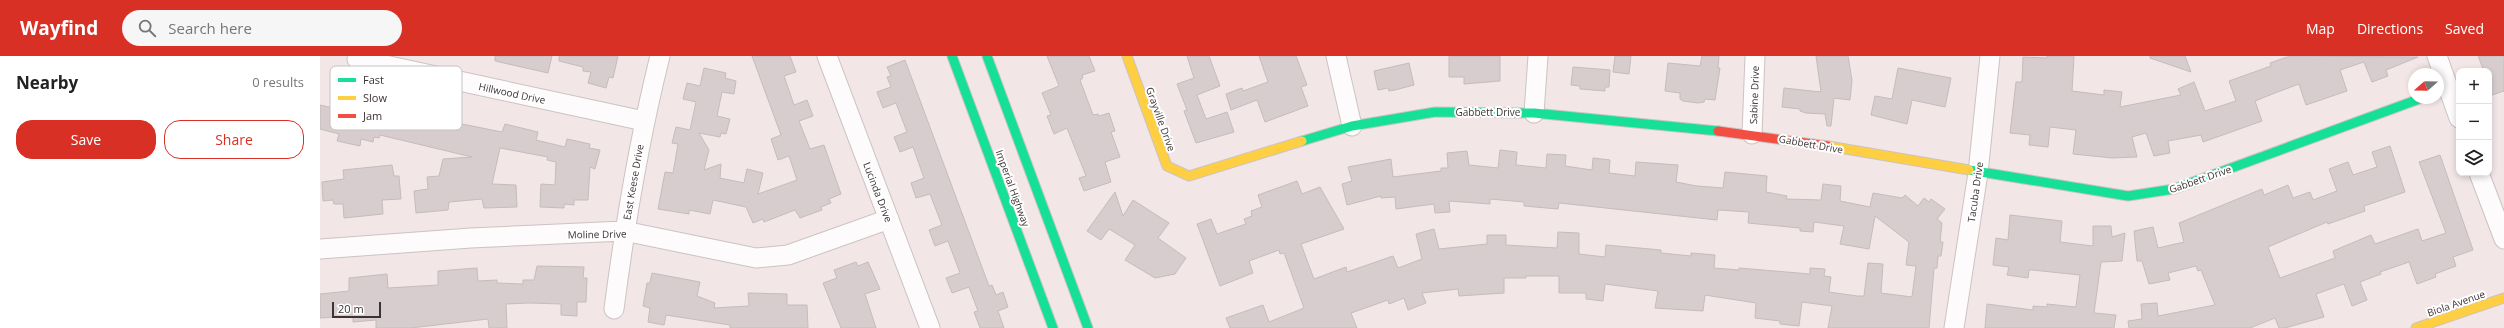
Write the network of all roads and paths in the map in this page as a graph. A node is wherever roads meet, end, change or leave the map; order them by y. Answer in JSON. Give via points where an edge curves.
{"nodes":[{"id":1,"x":660,"y":56,"type":"edge"},
{"id":2,"x":828,"y":56,"type":"edge"},
{"id":3,"x":952,"y":56,"type":"edge"},
{"id":4,"x":987,"y":56,"type":"edge"},
{"id":5,"x":1126,"y":56,"type":"edge"},
{"id":6,"x":1336,"y":56,"type":"edge"},
{"id":7,"x":1538,"y":56,"type":"edge"},
{"id":8,"x":1755,"y":56,"type":"edge"},
{"id":9,"x":1990,"y":56,"type":"edge"},
{"id":10,"x":2437,"y":56,"type":"edge"},
{"id":11,"x":356,"y":59,"type":"dead end"},
{"id":12,"x":389,"y":66,"type":"edge"},
{"id":13,"x":2439,"y":68,"type":"edge"},
{"id":14,"x":462,"y":82,"type":"edge"},
{"id":15,"x":2444,"y":92,"type":"edge"},
{"id":16,"x":2408,"y":103,"type":"edge"},
{"id":17,"x":1534,"y":113,"type":"junction"},
{"id":18,"x":2456,"y":113,"type":"edge"},
{"id":19,"x":644,"y":121,"type":"junction"},
{"id":20,"x":1352,"y":126,"type":"junction"},
{"id":21,"x":1752,"y":134,"type":"junction"},
{"id":22,"x":1978,"y":173,"type":"junction"},
{"id":23,"x":1189,"y":176,"type":"joint"},
{"id":24,"x":2480,"y":176,"type":"edge"},
{"id":25,"x":888,"y":219,"type":"junction"},
{"id":26,"x":624,"y":231,"type":"junction"},
{"id":27,"x":2504,"y":239,"type":"edge"},
{"id":28,"x":320,"y":249,"type":"edge"},
{"id":29,"x":2504,"y":298,"type":"edge"},
{"id":30,"x":614,"y":309,"type":"dead end"},
{"id":31,"x":930,"y":328,"type":"edge"},
{"id":32,"x":1053,"y":328,"type":"edge"},
{"id":33,"x":1088,"y":328,"type":"edge"},
{"id":34,"x":1954,"y":328,"type":"edge"},
{"id":35,"x":2416,"y":328,"type":"edge"}],
"edges":[{"from":1,"to":19,"type":"street","name":"East Keese Drive"},
{"from":2,"to":25,"type":"street","name":"Lucinda Drive"},
{"from":3,"to":32,"type":"street","name":"Imperial Highway"},
{"from":4,"to":33,"type":"street"},
{"from":5,"to":23,"type":"street","name":"Grayville Drive","via":[[1167,166]]},
{"from":6,"to":20,"type":"street"},
{"from":7,"to":17,"type":"street"},
{"from":8,"to":21,"type":"street","name":"Sabine Drive"},
{"from":9,"to":22,"type":"street","name":"Tacuba Drive"},
{"from":10,"to":13,"type":"street"},
{"from":11,"to":12,"type":"street","name":"Hillwood Drive"},
{"from":14,"to":19,"type":"street","name":"Hillwood Drive"},
{"from":15,"to":18,"type":"street"},
{"from":16,"to":22,"type":"street","name":"Gabbett Drive","via":[[2174,189],[2128,196]]},
{"from":17,"to":20,"type":"street","name":"Gabbett Drive","via":[[1435,112]]},
{"from":17,"to":21,"type":"street","name":"Gabbett Drive"},
{"from":19,"to":26,"type":"street","name":"East Keese Drive"},
{"from":20,"to":23,"type":"street","name":"Gabbett Drive"},
{"from":21,"to":22,"type":"street","name":"Gabbett Drive"},
{"from":22,"to":34,"type":"street","name":"Tacuba Drive"},
{"from":24,"to":27,"type":"street"},
{"from":25,"to":26,"type":"street","name":"Moline Drive","via":[[788,255],[756,258]]},
{"from":25,"to":31,"type":"street","name":"Lucinda Drive"},
{"from":26,"to":28,"type":"street","name":"Moline Drive","via":[[471,238]]},
{"from":26,"to":30,"type":"street","name":"East Keese Drive"},
{"from":29,"to":35,"type":"street","name":"Biola Avenue"}]}
